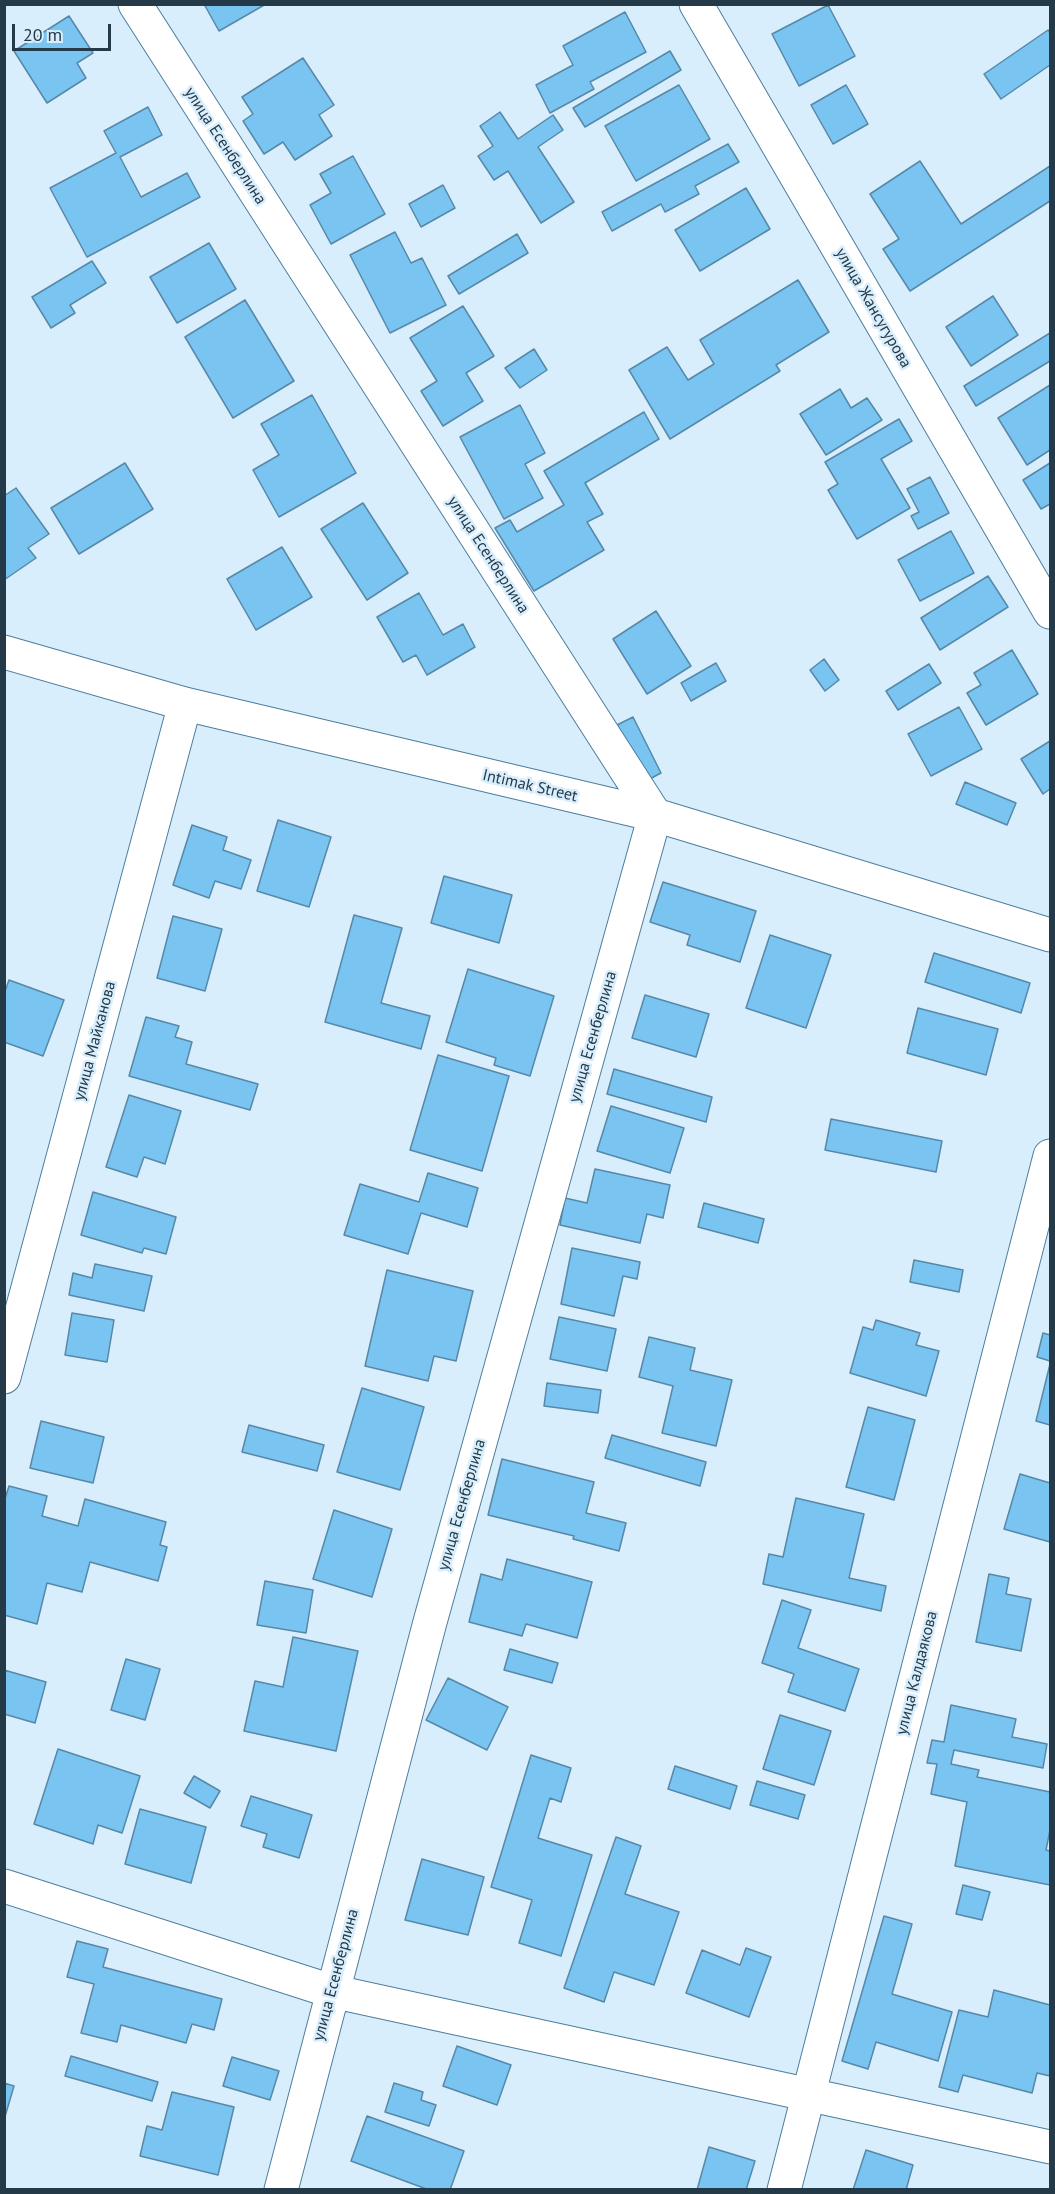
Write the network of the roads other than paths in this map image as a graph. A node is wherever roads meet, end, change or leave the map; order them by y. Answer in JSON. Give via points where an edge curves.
{"nodes":[{"id":1,"x":135,"y":4,"type":"edge"},
{"id":2,"x":696,"y":4,"type":"edge"},
{"id":3,"x":1050,"y":612,"type":"edge"},
{"id":4,"x":4,"y":652,"type":"edge"},
{"id":5,"x":185,"y":704,"type":"junction"},
{"id":6,"x":655,"y":815,"type":"junction"},
{"id":7,"x":1050,"y":935,"type":"edge"},
{"id":8,"x":1050,"y":1156,"type":"edge"},
{"id":9,"x":4,"y":1377,"type":"edge"},
{"id":10,"x":4,"y":1886,"type":"edge"},
{"id":11,"x":331,"y":1991,"type":"junction"},
{"id":12,"x":808,"y":2093,"type":"junction"},
{"id":13,"x":1050,"y":2147,"type":"edge"},
{"id":14,"x":281,"y":2190,"type":"edge"},
{"id":15,"x":784,"y":2190,"type":"edge"}],
"edges":[{"from":1,"to":6,"type":"street","name":"улица Есенберлина"},
{"from":2,"to":3,"type":"street","name":"улица Жансугурова"},
{"from":4,"to":5,"type":"street","name":"Intimak Street"},
{"from":5,"to":6,"type":"street","name":"Intimak Street"},
{"from":5,"to":9,"type":"street","name":"улица Майканова"},
{"from":6,"to":7,"type":"street","name":"Intimak Street"},
{"from":6,"to":11,"type":"street","name":"улица Есенберлина"},
{"from":8,"to":12,"type":"street","name":"улица Калдаякова"},
{"from":10,"to":11,"type":"street"},
{"from":11,"to":12,"type":"street"},
{"from":11,"to":14,"type":"street","name":"улица Есенберлина"},
{"from":12,"to":13,"type":"street"},
{"from":12,"to":15,"type":"street","name":"улица Калдаякова"}]}
